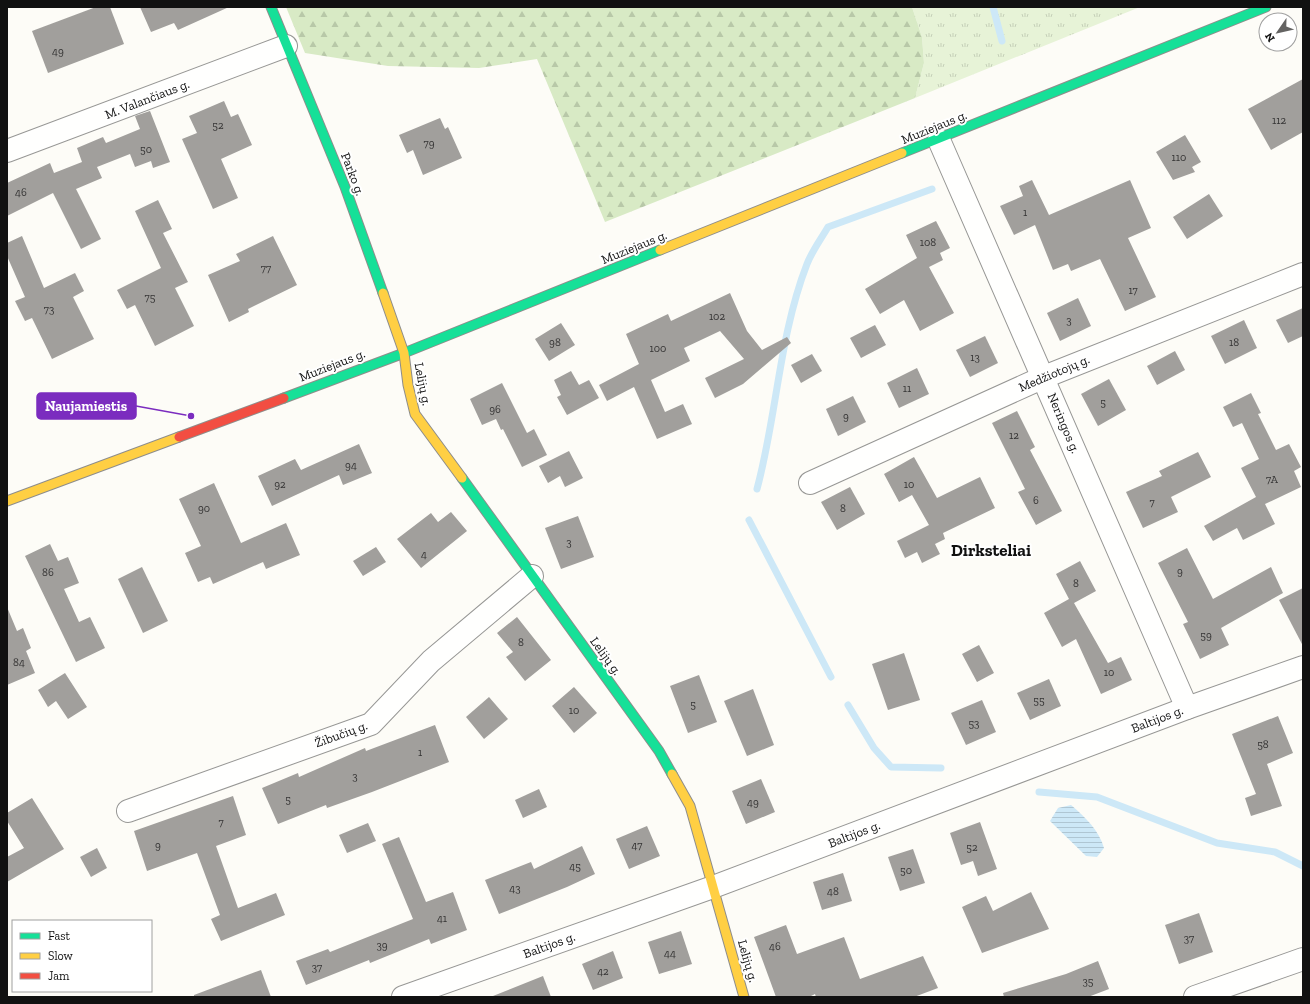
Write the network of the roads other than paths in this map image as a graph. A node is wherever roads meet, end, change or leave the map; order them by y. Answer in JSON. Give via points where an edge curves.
{"nodes":[{"id":1,"x":271,"y":7,"type":"edge"},
{"id":2,"x":1266,"y":7,"type":"edge"},
{"id":3,"x":286,"y":46,"type":"junction"},
{"id":4,"x":939,"y":140,"type":"junction"},
{"id":5,"x":7,"y":152,"type":"edge"},
{"id":6,"x":1303,"y":274,"type":"edge"},
{"id":7,"x":404,"y":353,"type":"junction"},
{"id":8,"x":1044,"y":377,"type":"junction"},
{"id":9,"x":810,"y":483,"type":"dead end"},
{"id":10,"x":7,"y":501,"type":"edge"},
{"id":11,"x":532,"y":576,"type":"junction"},
{"id":12,"x":1303,"y":667,"type":"edge"},
{"id":13,"x":1187,"y":708,"type":"junction"},
{"id":14,"x":128,"y":811,"type":"dead end"},
{"id":15,"x":713,"y":887,"type":"junction"},
{"id":16,"x":1303,"y":959,"type":"edge"},
{"id":17,"x":403,"y":997,"type":"edge"},
{"id":18,"x":744,"y":997,"type":"edge"},
{"id":19,"x":1195,"y":997,"type":"edge"}],
"edges":[{"from":1,"to":3,"type":"main road","name":"Parko g."},
{"from":2,"to":4,"type":"main road","name":"Muziejaus g."},
{"from":3,"to":5,"type":"street","name":"M. Valančiaus g."},
{"from":3,"to":7,"type":"main road","name":"Parko g.","via":[[345,187]]},
{"from":4,"to":7,"type":"main road","name":"Muziejaus g."},
{"from":4,"to":8,"type":"street","name":"Neringos g."},
{"from":6,"to":8,"type":"street","name":"Medžiotojų g."},
{"from":7,"to":10,"type":"main road","name":"Muziejaus g."},
{"from":7,"to":11,"type":"main road","name":"Lelijų g.","via":[[415,414]]},
{"from":8,"to":9,"type":"street","name":"Medžiotojų g."},
{"from":8,"to":13,"type":"street","name":"Neringos g."},
{"from":11,"to":14,"type":"street","name":"Žibučių g.","via":[[431,661],[371,724]]},
{"from":11,"to":15,"type":"main road","name":"Lelijų g.","via":[[659,751],[690,806]]},
{"from":12,"to":13,"type":"street","name":"Baltijos g."},
{"from":13,"to":15,"type":"street","name":"Baltijos g."},
{"from":15,"to":17,"type":"street","name":"Baltijos g."},
{"from":15,"to":18,"type":"main road","name":"Lelijų g."},
{"from":16,"to":19,"type":"street"}]}
